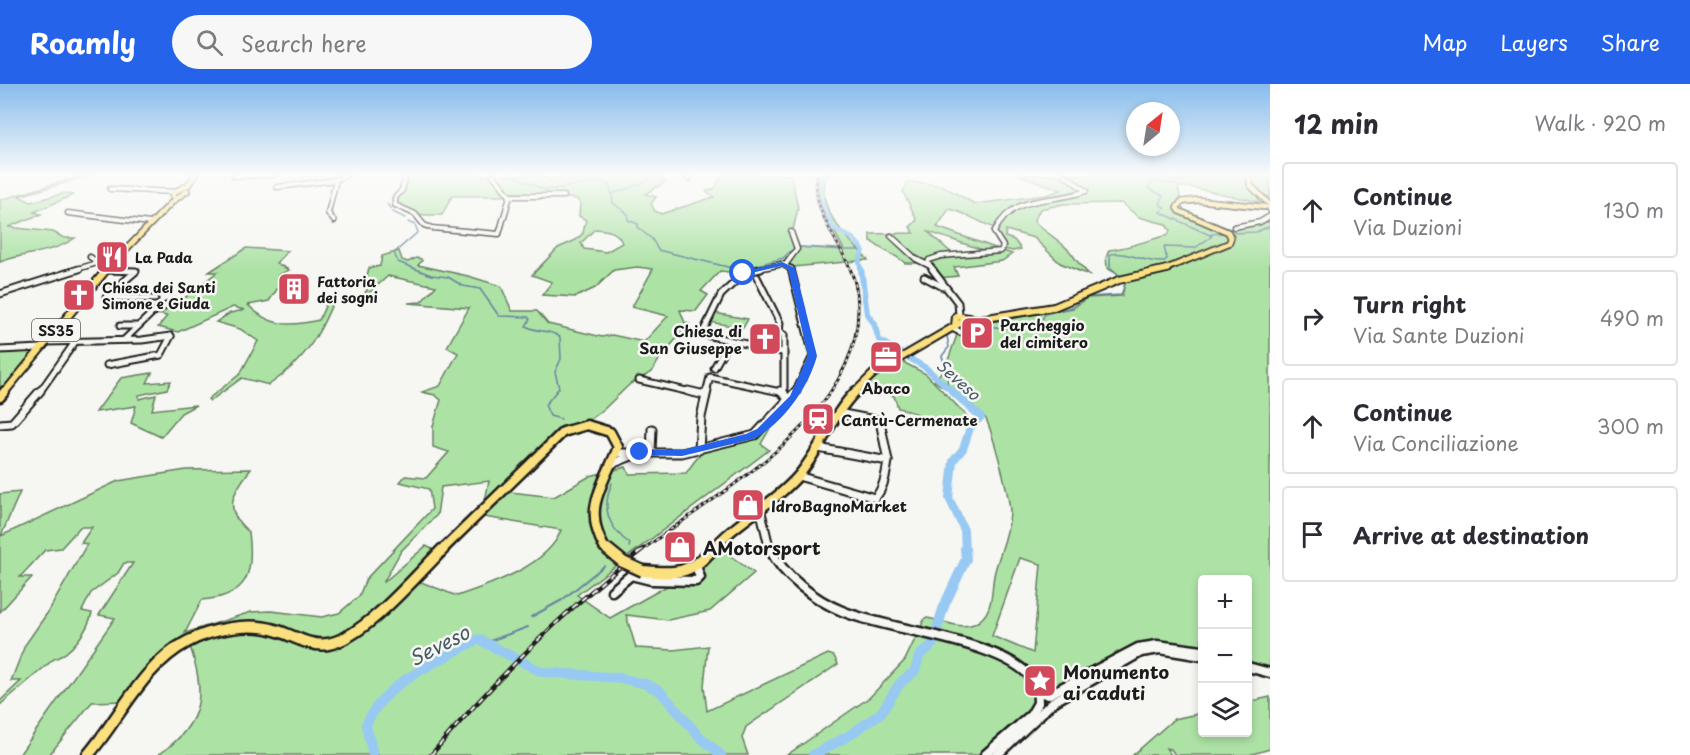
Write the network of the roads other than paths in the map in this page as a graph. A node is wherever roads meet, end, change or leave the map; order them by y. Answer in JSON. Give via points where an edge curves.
{"nodes":[{"id":1,"x":163,"y":206,"type":"edge"},
{"id":2,"x":330,"y":206,"type":"edge"},
{"id":3,"x":398,"y":206,"type":"edge"},
{"id":4,"x":507,"y":206,"type":"edge"},
{"id":5,"x":1015,"y":206,"type":"edge"},
{"id":6,"x":1178,"y":206,"type":"edge"},
{"id":7,"x":68,"y":213,"type":"dead end"},
{"id":8,"x":1270,"y":216,"type":"edge"},
{"id":9,"x":334,"y":221,"type":"dead end"},
{"id":10,"x":148,"y":223,"type":"junction"},
{"id":11,"x":1234,"y":227,"type":"dead end"},
{"id":12,"x":791,"y":232,"type":"dead end"},
{"id":13,"x":891,"y":236,"type":"dead end"},
{"id":14,"x":90,"y":257,"type":"dead end"},
{"id":15,"x":116,"y":259,"type":"junction"},
{"id":16,"x":101,"y":262,"type":"junction"},
{"id":17,"x":789,"y":266,"type":"junction"},
{"id":18,"x":930,"y":266,"type":"junction"},
{"id":19,"x":107,"y":270,"type":"junction"},
{"id":20,"x":757,"y":277,"type":"dead end"},
{"id":21,"x":924,"y":277,"type":"dead end"},
{"id":22,"x":946,"y":289,"type":"junction"},
{"id":23,"x":0,"y":294,"type":"edge"},
{"id":24,"x":155,"y":299,"type":"dead end"},
{"id":25,"x":174,"y":302,"type":"dead end"},
{"id":26,"x":960,"y":322,"type":"junction"},
{"id":27,"x":120,"y":326,"type":"dead end"},
{"id":28,"x":139,"y":326,"type":"junction"},
{"id":29,"x":123,"y":340,"type":"junction"},
{"id":30,"x":729,"y":341,"type":"junction"},
{"id":31,"x":46,"y":342,"type":"junction"},
{"id":32,"x":75,"y":342,"type":"junction"},
{"id":33,"x":40,"y":348,"type":"junction"},
{"id":34,"x":1,"y":351,"type":"edge"},
{"id":35,"x":782,"y":352,"type":"junction"},
{"id":36,"x":106,"y":364,"type":"dead end"},
{"id":37,"x":714,"y":368,"type":"dead end"},
{"id":38,"x":639,"y":380,"type":"dead end"},
{"id":39,"x":784,"y":392,"type":"junction"},
{"id":40,"x":705,"y":395,"type":"junction"},
{"id":41,"x":0,"y":397,"type":"edge"},
{"id":42,"x":790,"y":400,"type":"junction"},
{"id":43,"x":837,"y":413,"type":"junction"},
{"id":44,"x":0,"y":424,"type":"edge"},
{"id":45,"x":652,"y":429,"type":"dead end"},
{"id":46,"x":818,"y":448,"type":"junction"},
{"id":47,"x":617,"y":450,"type":"junction"},
{"id":48,"x":699,"y":450,"type":"junction"},
{"id":49,"x":638,"y":452,"type":"junction"},
{"id":50,"x":651,"y":453,"type":"junction"},
{"id":51,"x":888,"y":460,"type":"junction"},
{"id":52,"x":612,"y":464,"type":"junction"},
{"id":53,"x":798,"y":476,"type":"junction"},
{"id":54,"x":760,"y":508,"type":"junction"},
{"id":55,"x":696,"y":567,"type":"junction"},
{"id":56,"x":612,"y":591,"type":"dead end"},
{"id":57,"x":1198,"y":652,"type":"edge"},
{"id":58,"x":1198,"y":653,"type":"edge"},
{"id":59,"x":1252,"y":670,"type":"edge"},
{"id":60,"x":1270,"y":675,"type":"edge"},
{"id":61,"x":1037,"y":691,"type":"junction"},
{"id":62,"x":88,"y":755,"type":"edge"},
{"id":63,"x":985,"y":755,"type":"edge"},
{"id":64,"x":997,"y":755,"type":"edge"}],
"edges":[{"from":1,"to":10,"type":"main road","number":"SS35"},
{"from":2,"to":9,"type":"street","via":[[328,213]]},
{"from":3,"to":4,"type":"street","via":[[432,228],[499,234]]},
{"from":5,"to":18,"type":"street","via":[[1005,212],[994,232],[1004,249],[933,258],[929,260]]},
{"from":6,"to":26,"type":"main road","via":[[1186,216],[1229,234],[1231,240],[1157,273],[1124,279],[1054,307]]},
{"from":7,"to":10,"type":"street"},
{"from":8,"to":11,"type":"street"},
{"from":10,"to":15,"type":"main road","number":"SS35"},
{"from":12,"to":17,"type":"street","via":[[797,249]]},
{"from":13,"to":18,"type":"street"},
{"from":14,"to":16,"type":"street"},
{"from":15,"to":16,"type":"street"},
{"from":15,"to":19,"type":"main road","number":"SS35"},
{"from":16,"to":23,"type":"street"},
{"from":17,"to":30,"type":"street","via":[[741,276],[721,296],[701,333]]},
{"from":17,"to":42,"type":"street","via":[[813,356]]},
{"from":18,"to":22,"type":"street"},
{"from":19,"to":24,"type":"street","via":[[136,271],[106,297]]},
{"from":19,"to":31,"type":"main road","number":"SS35"},
{"from":20,"to":35,"type":"street","via":[[780,323],[779,332],[784,334]]},
{"from":21,"to":22,"type":"street"},
{"from":22,"to":26,"type":"street","via":[[958,303]]},
{"from":25,"to":28,"type":"street","via":[[152,313]]},
{"from":26,"to":43,"type":"main road","via":[[873,374]]},
{"from":27,"to":28,"type":"street"},
{"from":28,"to":29,"type":"street"},
{"from":29,"to":32,"type":"street"},
{"from":29,"to":36,"type":"street","via":[[171,336],[161,354]]},
{"from":30,"to":35,"type":"street"},
{"from":30,"to":37,"type":"street"},
{"from":31,"to":32,"type":"street"},
{"from":31,"to":33,"type":"main road","number":"SS35"},
{"from":32,"to":44,"type":"street","via":[[19,416],[12,423]]},
{"from":33,"to":34,"type":"street"},
{"from":33,"to":41,"type":"main road","number":"SS35"},
{"from":35,"to":39,"type":"street"},
{"from":38,"to":40,"type":"street"},
{"from":39,"to":40,"type":"street","via":[[710,377]]},
{"from":39,"to":42,"type":"street"},
{"from":40,"to":48,"type":"street"},
{"from":42,"to":48,"type":"street","via":[[755,435]]},
{"from":43,"to":46,"type":"main road"},
{"from":43,"to":51,"type":"street","via":[[880,421]]},
{"from":45,"to":50,"type":"street"},
{"from":46,"to":51,"type":"street"},
{"from":46,"to":53,"type":"main road"},
{"from":47,"to":49,"type":"street"},
{"from":47,"to":52,"type":"main road"},
{"from":47,"to":62,"type":"main road","via":[[616,437],[595,425],[584,424],[563,432],[361,629],[344,640],[309,644],[256,626],[187,642],[162,662]]},
{"from":48,"to":50,"type":"street"},
{"from":49,"to":50,"type":"street"},
{"from":49,"to":52,"type":"street"},
{"from":51,"to":53,"type":"street","via":[[886,477],[875,498]]},
{"from":52,"to":55,"type":"main road","bridge":true,"via":[[592,511],[596,533],[604,547],[643,571],[676,574]]},
{"from":53,"to":54,"type":"main road"},
{"from":54,"to":55,"type":"main road","via":[[725,534]]},
{"from":54,"to":61,"type":"street","via":[[770,550],[820,600],[857,618],[986,650],[1022,669]]},
{"from":55,"to":56,"type":"street","via":[[700,577],[696,581],[651,580],[631,575]]},
{"from":57,"to":61,"type":"street","via":[[1157,645],[1137,648],[1048,695]]},
{"from":58,"to":64,"type":"street","via":[[1141,652],[1053,702]]},
{"from":59,"to":60,"type":"street"},
{"from":61,"to":63,"type":"street","via":[[1038,704],[1031,715]]}]}
